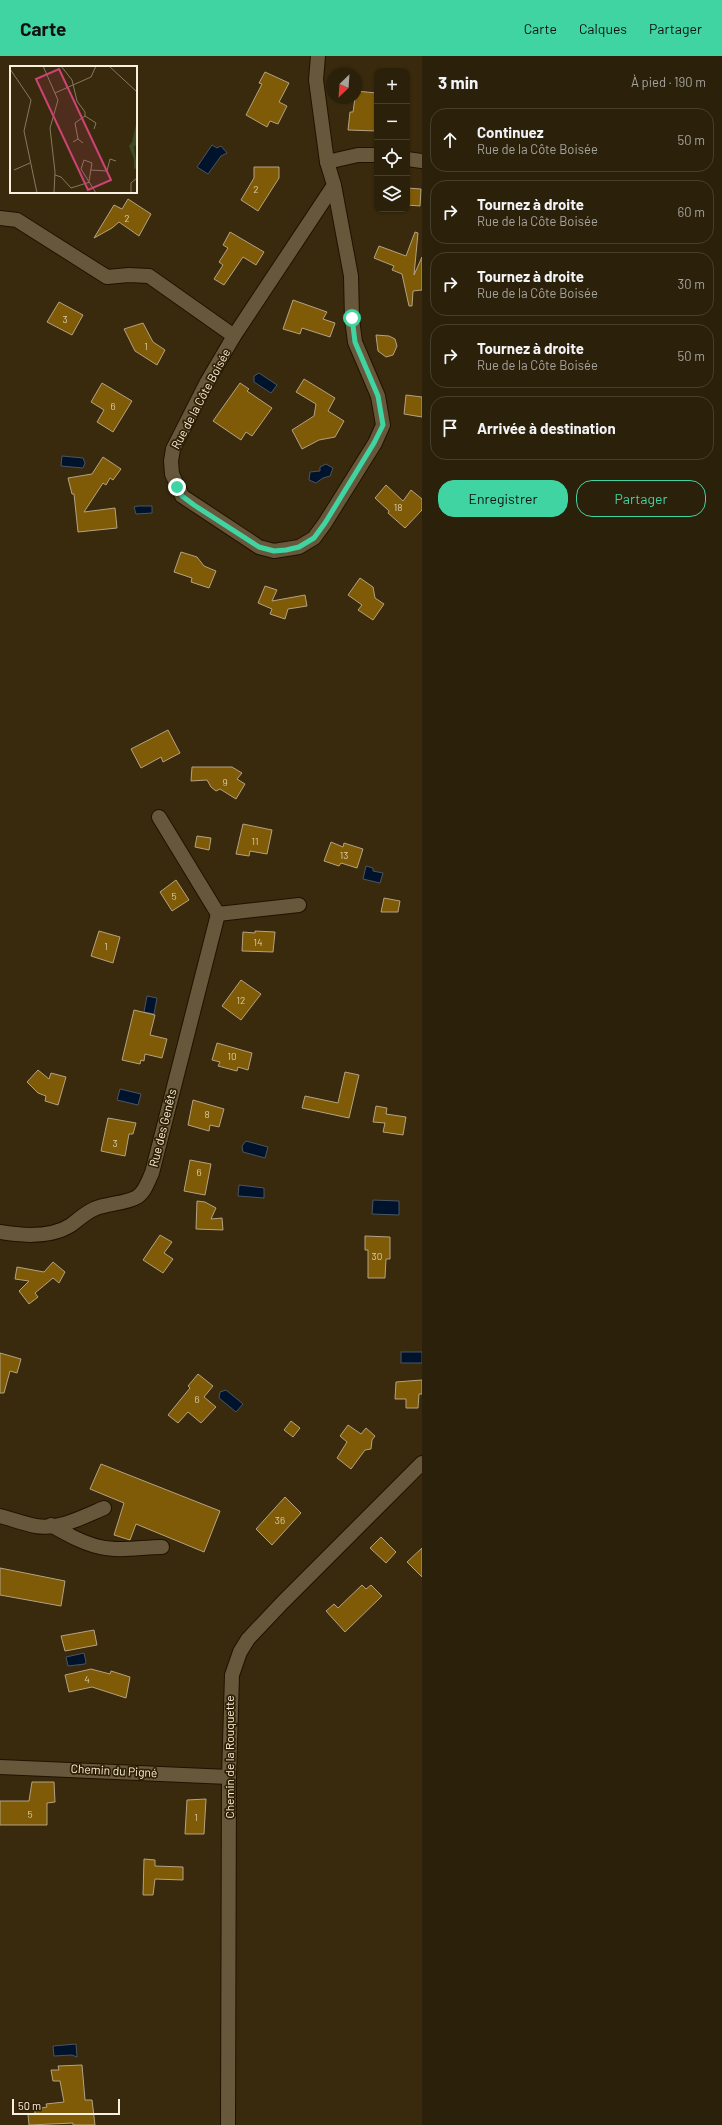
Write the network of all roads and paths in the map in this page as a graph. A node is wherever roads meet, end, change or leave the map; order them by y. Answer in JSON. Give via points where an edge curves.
{"nodes":[{"id":1,"x":318,"y":56,"type":"edge"},
{"id":2,"x":374,"y":155,"type":"edge"},
{"id":3,"x":410,"y":159,"type":"edge"},
{"id":4,"x":422,"y":161,"type":"edge"},
{"id":5,"x":330,"y":174,"type":"junction"},
{"id":6,"x":0,"y":218,"type":"edge"},
{"id":7,"x":234,"y":336,"type":"junction"},
{"id":8,"x":159,"y":817,"type":"dead end"},
{"id":9,"x":299,"y":904,"type":"dead end"},
{"id":10,"x":218,"y":914,"type":"junction"},
{"id":11,"x":0,"y":1232,"type":"edge"},
{"id":12,"x":422,"y":1464,"type":"edge"},
{"id":13,"x":104,"y":1508,"type":"dead end"},
{"id":14,"x":0,"y":1516,"type":"edge"},
{"id":15,"x":52,"y":1526,"type":"junction"},
{"id":16,"x":162,"y":1547,"type":"dead end"},
{"id":17,"x":0,"y":1767,"type":"edge"},
{"id":18,"x":229,"y":1777,"type":"junction"},
{"id":19,"x":228,"y":2125,"type":"edge"}],
"edges":[{"from":1,"to":5,"type":"street","via":[[316,80]]},
{"from":2,"to":5,"type":"street","via":[[358,155]]},
{"from":3,"to":4,"type":"street"},
{"from":5,"to":7,"type":"street","name":"Rue de la Côte Boisée"},
{"from":5,"to":7,"type":"street","name":"Rue de la Côte Boisée","via":[[350,276],[355,342],[378,396],[383,425],[325,523],[314,538],[299,547],[274,551],[259,547],[182,496],[172,474],[171,461],[178,437]]},
{"from":6,"to":7,"type":"street","via":[[17,220],[107,277],[149,276]]},
{"from":8,"to":10,"type":"street"},
{"from":9,"to":10,"type":"street"},
{"from":10,"to":11,"type":"street","name":"Rue des Genêts","via":[[152,1173],[144,1190],[137,1197],[86,1212],[58,1232],[40,1235]]},
{"from":12,"to":18,"type":"street","name":"Chemin de la Rouquette","via":[[248,1639],[240,1652],[230,1688]]},
{"from":13,"to":15,"type":"street","via":[[78,1520]]},
{"from":14,"to":15,"type":"street","via":[[36,1526]]},
{"from":15,"to":16,"type":"street","via":[[70,1537],[100,1547]]},
{"from":17,"to":18,"type":"street","name":"Chemin du Pigné"},
{"from":18,"to":19,"type":"street","name":"Chemin de la Rouquette"}]}
